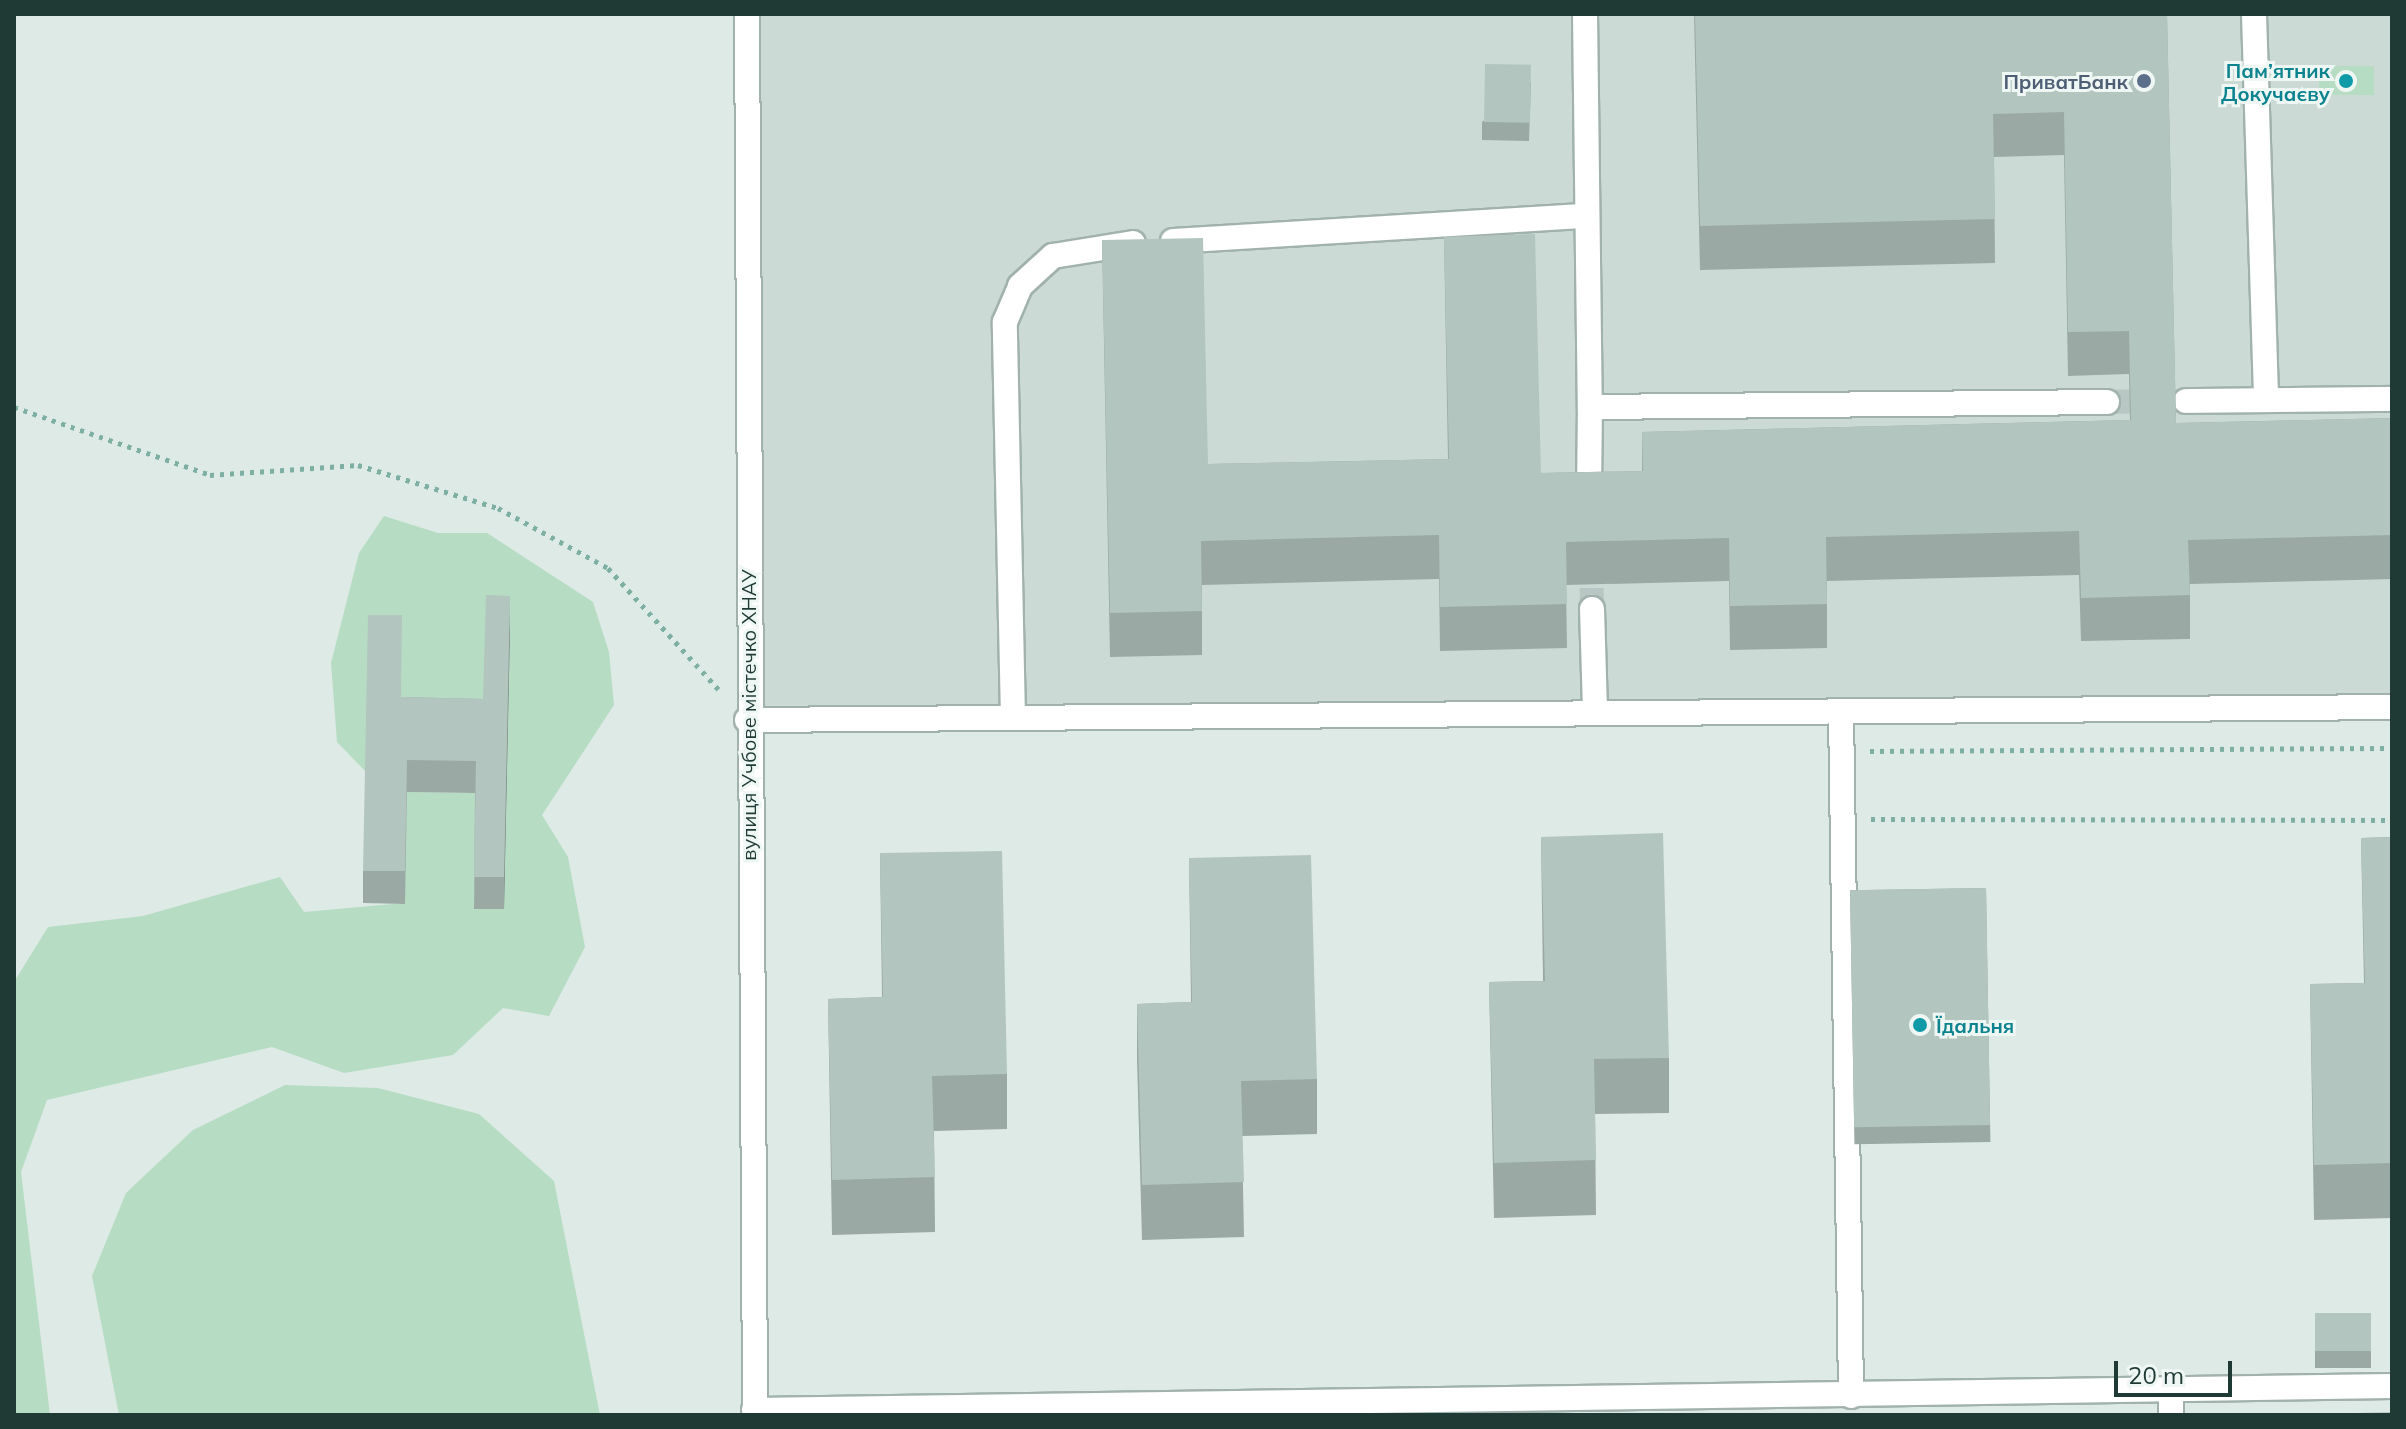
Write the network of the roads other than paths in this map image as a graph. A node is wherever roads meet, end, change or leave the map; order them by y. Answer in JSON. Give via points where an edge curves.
{"nodes":[{"id":1,"x":747,"y":14,"type":"edge"},
{"id":2,"x":1585,"y":14,"type":"edge"},
{"id":3,"x":2254,"y":14,"type":"edge"},
{"id":4,"x":1586,"y":216,"type":"junction"},
{"id":5,"x":2392,"y":399,"type":"edge"},
{"id":6,"x":2266,"y":400,"type":"junction"},
{"id":7,"x":2186,"y":401,"type":"tunnel mouth"},
{"id":8,"x":2107,"y":402,"type":"tunnel mouth"},
{"id":9,"x":1590,"y":407,"type":"junction"},
{"id":10,"x":1589,"y":496,"type":"edge"},
{"id":11,"x":1592,"y":609,"type":"tunnel mouth"},
{"id":12,"x":2392,"y":707,"type":"edge"},
{"id":13,"x":1841,"y":711,"type":"junction"},
{"id":14,"x":1595,"y":713,"type":"junction"},
{"id":15,"x":1013,"y":718,"type":"junction"},
{"id":16,"x":747,"y":720,"type":"junction"},
{"id":17,"x":2392,"y":1386,"type":"edge"},
{"id":18,"x":2171,"y":1390,"type":"junction"},
{"id":19,"x":1851,"y":1396,"type":"junction"},
{"id":20,"x":1952,"y":1405,"type":"edge"},
{"id":21,"x":1224,"y":1410,"type":"edge"},
{"id":22,"x":754,"y":1413,"type":"edge"},
{"id":23,"x":2171,"y":1415,"type":"edge"}],
"edges":[{"from":1,"to":16,"type":"street","name":"вулиця Учбове містечко ХНАУ"},
{"from":2,"to":4,"type":"street"},
{"from":3,"to":6,"type":"street"},
{"from":4,"to":9,"type":"street"},
{"from":4,"to":15,"type":"street","via":[[1109,244],[1053,256],[1020,286],[1005,322]]},
{"from":5,"to":6,"type":"street"},
{"from":6,"to":7,"type":"street"},
{"from":8,"to":9,"type":"street"},
{"from":9,"to":10,"type":"street"},
{"from":11,"to":14,"type":"street"},
{"from":12,"to":13,"type":"street"},
{"from":13,"to":14,"type":"street"},
{"from":13,"to":19,"type":"street"},
{"from":14,"to":15,"type":"street"},
{"from":15,"to":16,"type":"street"},
{"from":16,"to":22,"type":"street","name":"вулиця Учбове містечко ХНАУ"},
{"from":17,"to":18,"type":"street"},
{"from":18,"to":20,"type":"street"},
{"from":18,"to":23,"type":"street"},
{"from":19,"to":20,"type":"street"},
{"from":19,"to":21,"type":"street"},
{"from":21,"to":22,"type":"street"}]}
